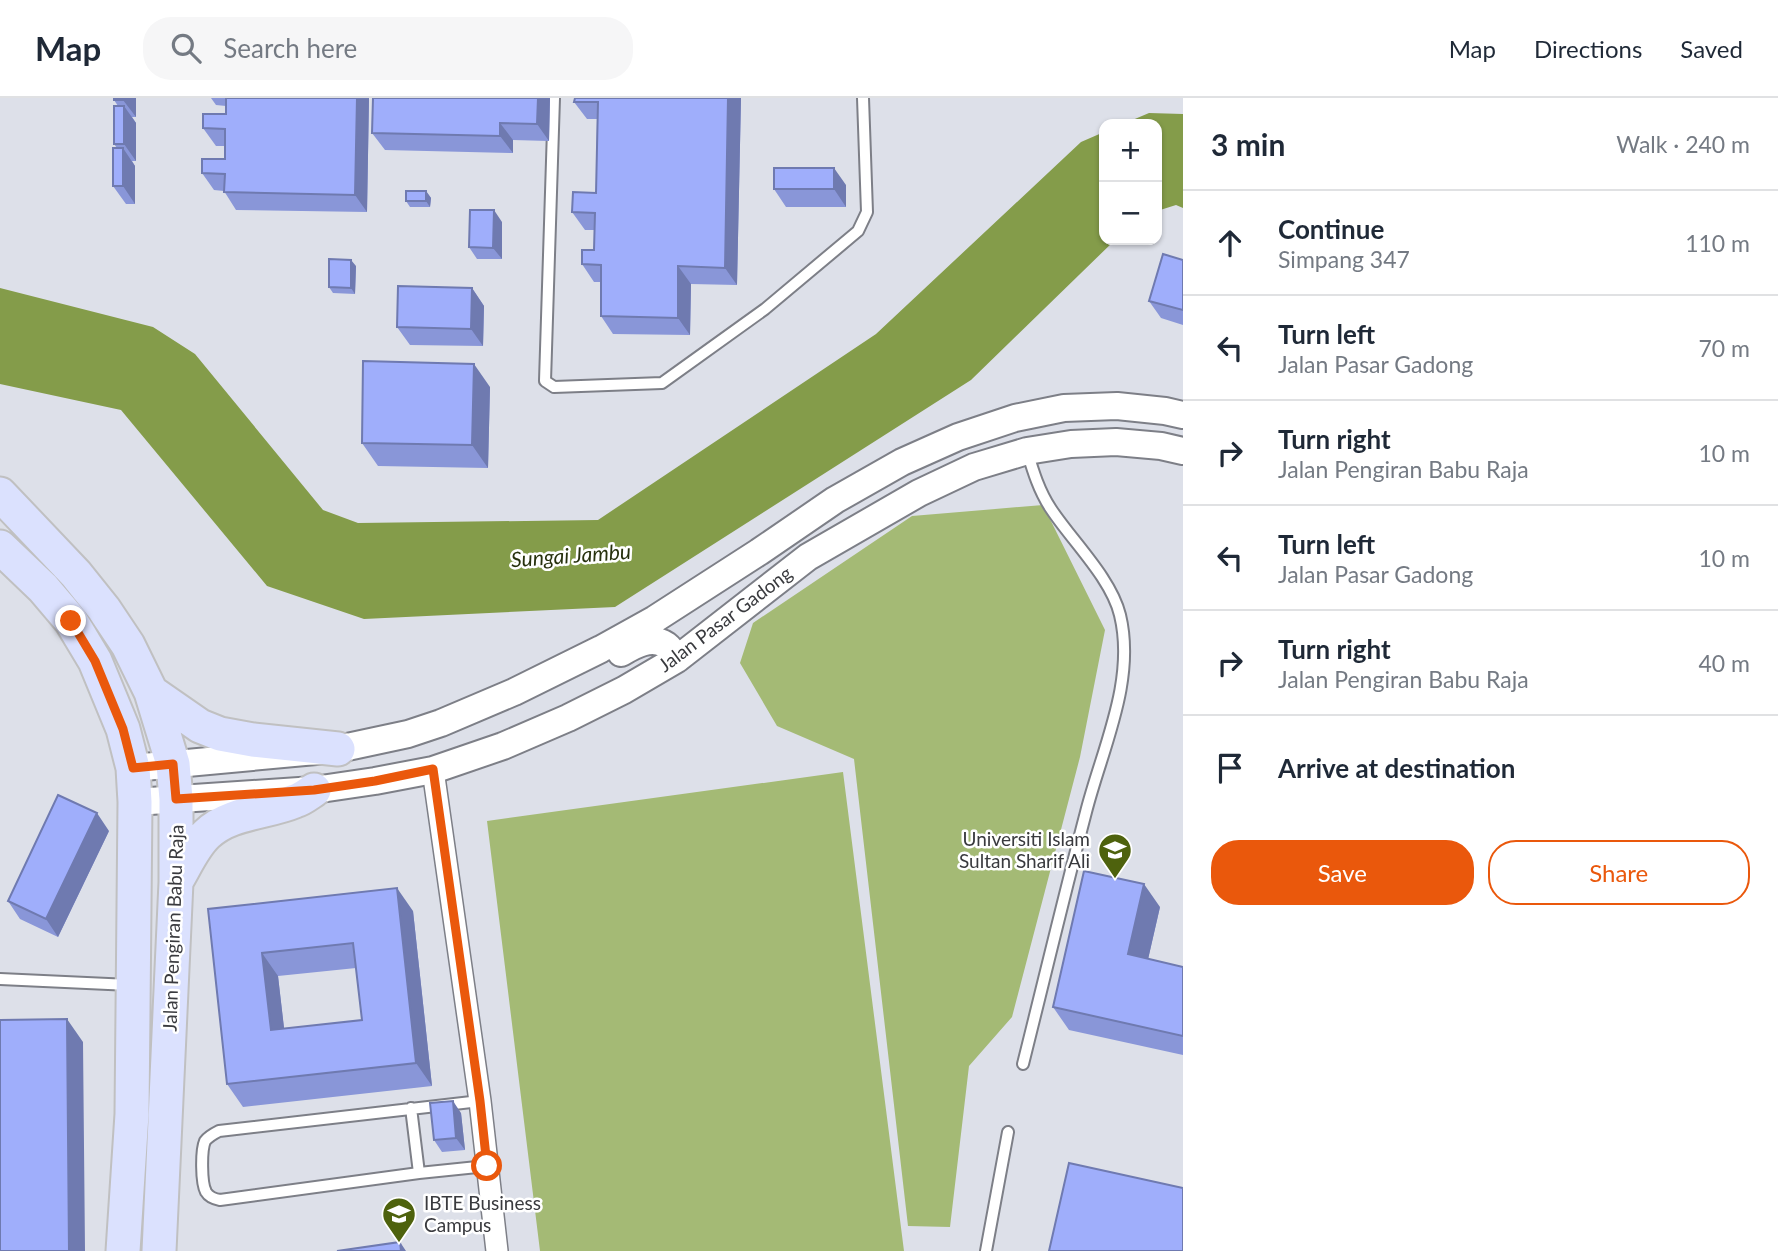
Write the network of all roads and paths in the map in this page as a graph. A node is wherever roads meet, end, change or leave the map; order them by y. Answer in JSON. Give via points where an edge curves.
{"nodes":[{"id":1,"x":554,"y":98,"type":"edge"},
{"id":2,"x":863,"y":98,"type":"edge"},
{"id":3,"x":1183,"y":415,"type":"edge"},
{"id":4,"x":1027,"y":451,"type":"junction"},
{"id":5,"x":1183,"y":451,"type":"edge"},
{"id":6,"x":0,"y":494,"type":"edge"},
{"id":7,"x":0,"y":547,"type":"edge"},
{"id":8,"x":677,"y":659,"type":"junction"},
{"id":9,"x":151,"y":692,"type":"junction"},
{"id":10,"x":441,"y":723,"type":"junction"},
{"id":11,"x":338,"y":749,"type":"junction"},
{"id":12,"x":173,"y":764,"type":"junction"},
{"id":13,"x":133,"y":768,"type":"junction"},
{"id":14,"x":433,"y":769,"type":"junction"},
{"id":15,"x":314,"y":790,"type":"junction"},
{"id":16,"x":176,"y":799,"type":"junction"},
{"id":17,"x":135,"y":802,"type":"junction"},
{"id":18,"x":176,"y":882,"type":"junction"},
{"id":19,"x":0,"y":979,"type":"edge"},
{"id":20,"x":134,"y":985,"type":"junction"},
{"id":21,"x":1023,"y":1064,"type":"dead end"},
{"id":22,"x":480,"y":1101,"type":"junction"},
{"id":23,"x":411,"y":1108,"type":"junction"},
{"id":24,"x":1008,"y":1132,"type":"dead end"},
{"id":25,"x":487,"y":1166,"type":"junction"},
{"id":26,"x":419,"y":1173,"type":"junction"},
{"id":27,"x":123,"y":1251,"type":"edge"},
{"id":28,"x":159,"y":1251,"type":"edge"},
{"id":29,"x":497,"y":1251,"type":"edge"},
{"id":30,"x":986,"y":1251,"type":"edge"}],
"edges":[{"from":1,"to":2,"type":"lane","via":[[545,381],[554,387],[662,383],[765,309],[858,231],[867,212]]},
{"from":3,"to":10,"type":"street","name":"Jalan Pasar Gadong","via":[[1117,406],[1064,408],[958,437],[902,461],[835,500],[601,649]]},
{"from":4,"to":5,"type":"street","name":"Jalan Pasar Gadong","via":[[1071,443],[1116,442]]},
{"from":4,"to":8,"type":"street","name":"Jalan Pasar Gadong","via":[[974,467],[919,493],[808,557]]},
{"from":4,"to":21,"type":"lane","via":[[1051,510],[1105,583],[1119,613],[1124,642],[1117,705]]},
{"from":6,"to":9,"type":"main road","name":"Jalan Pengiran Babu Raja","via":[[104,609]]},
{"from":7,"to":13,"type":"main road","name":"Jalan Pengiran Babu Raja","via":[[71,621],[95,661],[123,729]]},
{"from":8,"to":10,"type":"street","via":[[659,642],[637,644],[568,682],[486,716]]},
{"from":8,"to":14,"type":"street","name":"Jalan Pasar Gadong","via":[[568,718]]},
{"from":9,"to":11,"type":"main road","via":[[200,726],[220,734]]},
{"from":9,"to":12,"type":"main road","name":"Jalan Pengiran Babu Raja"},
{"from":10,"to":11,"type":"street","name":"Jalan Pasar Gadong"},
{"from":11,"to":12,"type":"street","name":"Jalan Pasar Gadong"},
{"from":12,"to":13,"type":"street","name":"Jalan Pasar Gadong"},
{"from":12,"to":16,"type":"main road","name":"Jalan Pengiran Babu Raja"},
{"from":13,"to":17,"type":"main road","name":"Jalan Pengiran Babu Raja"},
{"from":14,"to":15,"type":"street","name":"Jalan Pasar Gadong"},
{"from":14,"to":22,"type":"street"},
{"from":15,"to":16,"type":"street","name":"Jalan Pasar Gadong"},
{"from":15,"to":18,"type":"main road","via":[[298,801],[224,822],[197,845]]},
{"from":16,"to":17,"type":"street","name":"Jalan Pasar Gadong"},
{"from":16,"to":18,"type":"main road","name":"Jalan Pengiran Babu Raja"},
{"from":17,"to":20,"type":"main road","name":"Jalan Pengiran Babu Raja"},
{"from":18,"to":28,"type":"main road","name":"Jalan Pengiran Babu Raja"},
{"from":19,"to":20,"type":"lane"},
{"from":20,"to":27,"type":"main road","name":"Jalan Pengiran Babu Raja"},
{"from":22,"to":23,"type":"lane"},
{"from":22,"to":25,"type":"street"},
{"from":23,"to":26,"type":"lane"},
{"from":23,"to":26,"type":"lane","via":[[219,1131],[208,1137],[202,1150],[204,1185],[207,1194],[220,1200]]},
{"from":24,"to":30,"type":"lane"},
{"from":25,"to":26,"type":"lane"},
{"from":25,"to":29,"type":"street"}]}
